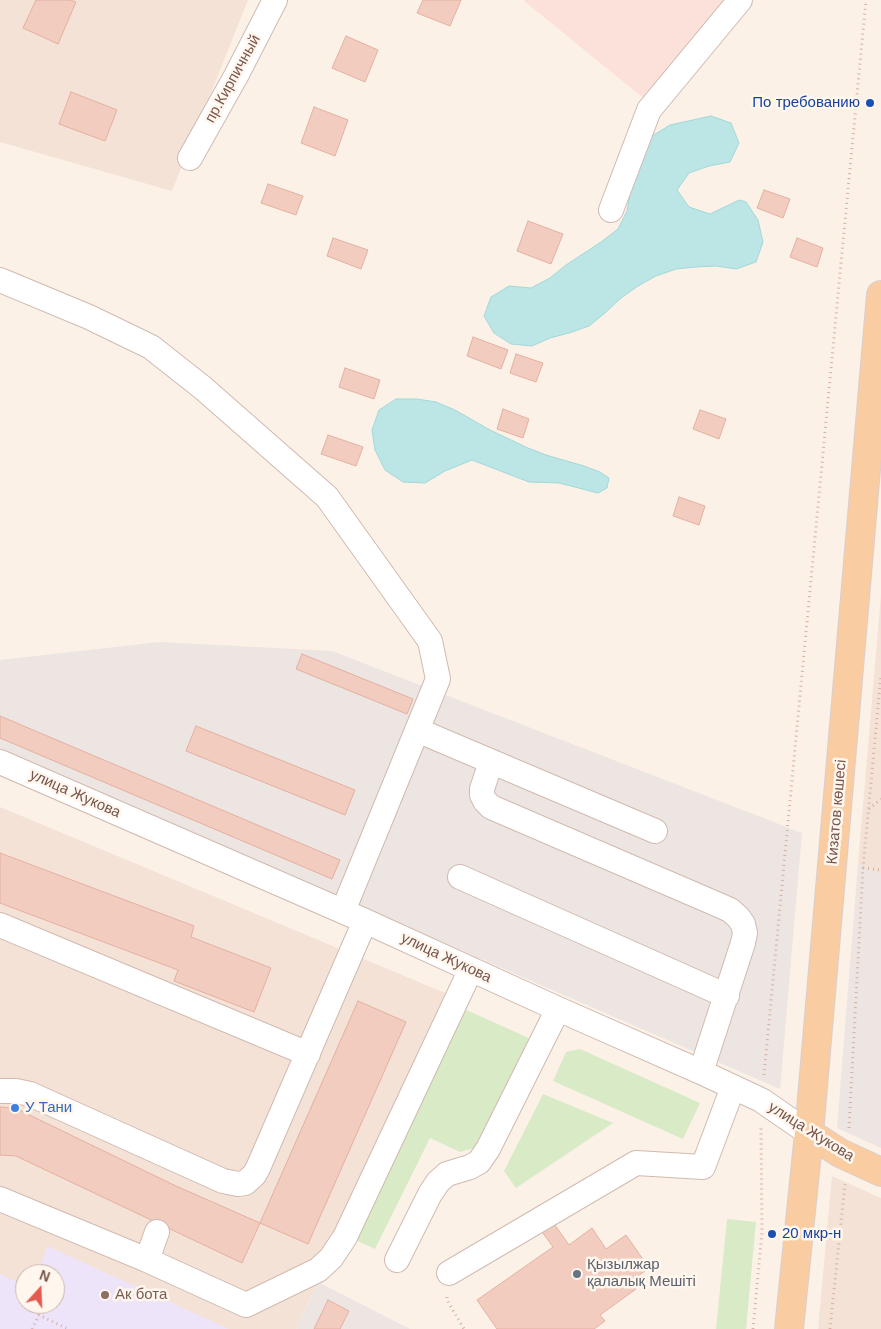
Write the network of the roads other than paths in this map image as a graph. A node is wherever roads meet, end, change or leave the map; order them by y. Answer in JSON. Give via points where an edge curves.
{"nodes":[{"id":1,"x":275,"y":0,"type":"edge"},
{"id":2,"x":740,"y":0,"type":"edge"},
{"id":3,"x":190,"y":158,"type":"dead end"},
{"id":4,"x":611,"y":210,"type":"dead end"},
{"id":5,"x":0,"y":280,"type":"edge"},
{"id":6,"x":881,"y":295,"type":"edge"},
{"id":7,"x":417,"y":730,"type":"junction"},
{"id":8,"x":0,"y":762,"type":"edge"},
{"id":9,"x":491,"y":762,"type":"junction"},
{"id":10,"x":655,"y":831,"type":"dead end"},
{"id":11,"x":460,"y":877,"type":"dead end"},
{"id":12,"x":343,"y":911,"type":"junction"},
{"id":13,"x":365,"y":921,"type":"junction"},
{"id":14,"x":0,"y":925,"type":"edge"},
{"id":15,"x":471,"y":969,"type":"junction"},
{"id":16,"x":727,"y":996,"type":"junction"},
{"id":17,"x":558,"y":1009,"type":"junction"},
{"id":18,"x":308,"y":1054,"type":"junction"},
{"id":19,"x":701,"y":1072,"type":"junction"},
{"id":20,"x":733,"y":1087,"type":"junction"},
{"id":21,"x":0,"y":1091,"type":"edge"},
{"id":22,"x":809,"y":1133,"type":"junction"},
{"id":23,"x":881,"y":1172,"type":"edge"},
{"id":24,"x":0,"y":1199,"type":"edge"},
{"id":25,"x":157,"y":1232,"type":"dead end"},
{"id":26,"x":147,"y":1260,"type":"junction"},
{"id":27,"x":397,"y":1260,"type":"dead end"},
{"id":28,"x":449,"y":1273,"type":"road end"},
{"id":29,"x":789,"y":1329,"type":"edge"}],
"edges":[{"from":1,"to":3,"type":"street","name":"пр.Кирпичный"},
{"from":2,"to":4,"type":"street","via":[[649,110]]},
{"from":5,"to":7,"type":"street","via":[[152,347],[327,497],[430,641],[438,679]]},
{"from":6,"to":22,"type":"main road","name":"Кизатов көшесі"},
{"from":7,"to":9,"type":"street"},
{"from":7,"to":12,"type":"street"},
{"from":8,"to":12,"type":"street","name":"улица Жукова"},
{"from":9,"to":10,"type":"street"},
{"from":9,"to":16,"type":"street","via":[[482,795],[491,806],[730,910],[738,917],[743,924],[744,943]]},
{"from":11,"to":16,"type":"street"},
{"from":12,"to":13,"type":"street","name":"улица Жукова"},
{"from":13,"to":15,"type":"street","name":"улица Жукова"},
{"from":13,"to":18,"type":"street"},
{"from":14,"to":18,"type":"street"},
{"from":15,"to":17,"type":"street","name":"улица Жукова"},
{"from":15,"to":26,"type":"street","via":[[345,1237],[332,1258],[318,1270],[246,1305]]},
{"from":16,"to":19,"type":"street"},
{"from":17,"to":19,"type":"street","name":"улица Жукова"},
{"from":17,"to":27,"type":"street","via":[[488,1149],[479,1162],[447,1174],[438,1182]]},
{"from":18,"to":21,"type":"street","via":[[258,1168],[250,1180],[238,1184],[182,1173],[30,1094]]},
{"from":19,"to":20,"type":"street","name":"улица Жукова"},
{"from":20,"to":22,"type":"street","name":"улица Жукова","via":[[761,1100]]},
{"from":20,"to":28,"type":"street","via":[[703,1167],[636,1163]]},
{"from":22,"to":23,"type":"main road","name":"улица Жукова","via":[[848,1157]]},
{"from":22,"to":29,"type":"main road","name":"Кизатов көшесі"},
{"from":24,"to":26,"type":"street"},
{"from":25,"to":26,"type":"street"}]}
